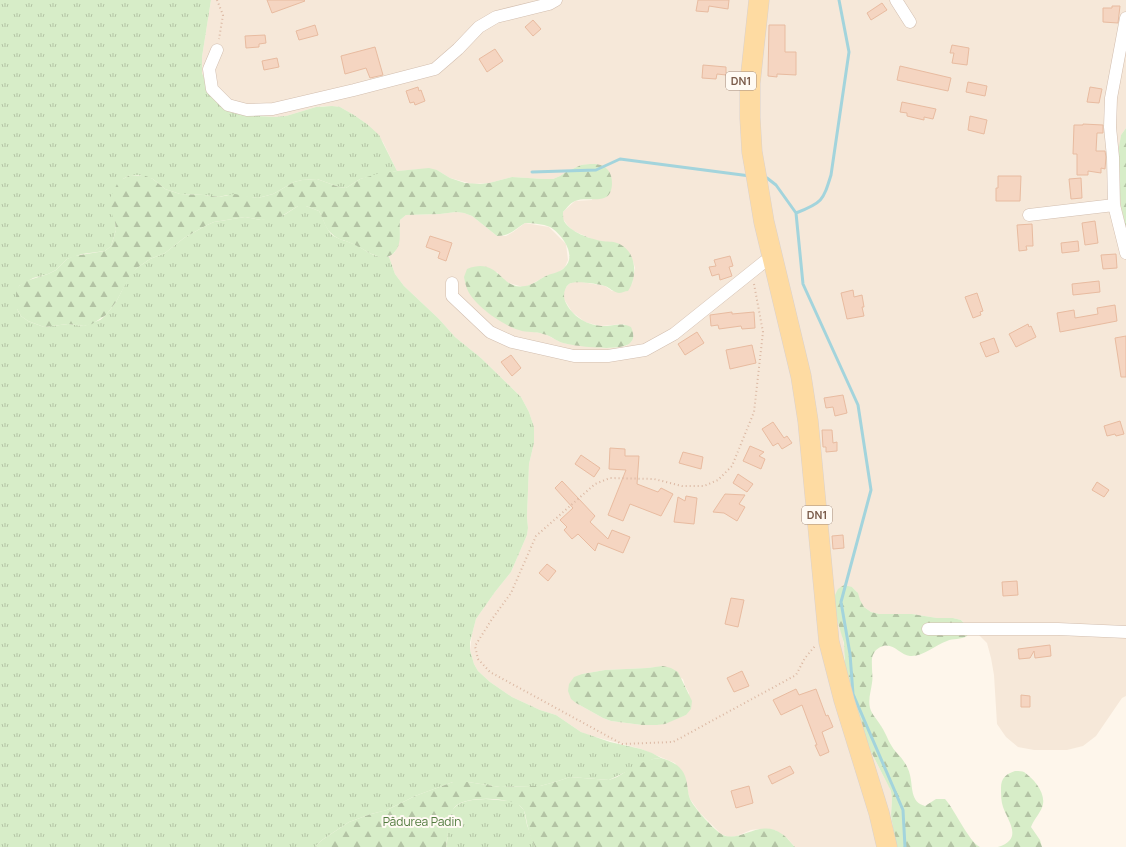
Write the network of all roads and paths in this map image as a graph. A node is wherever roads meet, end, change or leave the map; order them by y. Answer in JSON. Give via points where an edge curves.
{"nodes":[{"id":1,"x":217,"y":0,"type":"edge"},
{"id":2,"x":556,"y":0,"type":"edge"},
{"id":3,"x":749,"y":0,"type":"edge"},
{"id":4,"x":759,"y":0,"type":"edge"},
{"id":5,"x":896,"y":0,"type":"edge"},
{"id":6,"x":1126,"y":18,"type":"edge"},
{"id":7,"x":910,"y":22,"type":"dead end"},
{"id":8,"x":217,"y":50,"type":"joint"},
{"id":9,"x":749,"y":161,"type":"junction"},
{"id":10,"x":752,"y":181,"type":"junction"},
{"id":11,"x":1114,"y":205,"type":"junction"},
{"id":12,"x":1029,"y":215,"type":"dead end"},
{"id":13,"x":1126,"y":253,"type":"edge"},
{"id":14,"x":758,"y":267,"type":"junction"},
{"id":15,"x":452,"y":284,"type":"dead end"},
{"id":16,"x":928,"y":629,"type":"dead end"},
{"id":17,"x":1126,"y":632,"type":"edge"},
{"id":18,"x":819,"y":644,"type":"junction"},
{"id":19,"x":877,"y":847,"type":"edge"},
{"id":20,"x":887,"y":847,"type":"edge"}],
"edges":[{"from":1,"to":8,"type":"path","via":[[223,15]]},
{"from":2,"to":8,"type":"street","via":[[549,4],[496,16],[479,27],[435,69],[273,108],[247,110],[228,105],[212,89],[210,69]]},
{"from":3,"to":9,"type":"main road","number":"DN1","via":[[740,118]]},
{"from":4,"to":9,"type":"main road","number":"DN1","via":[[750,83]]},
{"from":5,"to":7,"type":"street"},
{"from":6,"to":11,"type":"street","via":[[1111,98]]},
{"from":9,"to":10,"type":"main road","number":"DN1"},
{"from":10,"to":14,"type":"main road","number":"DN1"},
{"from":10,"to":20,"type":"main road","number":"DN1","via":[[801,376],[808,421],[829,642]]},
{"from":11,"to":12,"type":"street"},
{"from":11,"to":13,"type":"street"},
{"from":14,"to":15,"type":"street","via":[[674,334],[645,350],[608,356],[574,356],[512,342],[490,332],[452,296]]},
{"from":14,"to":18,"type":"main road","number":"DN1","via":[[788,364],[796,402]]},
{"from":14,"to":18,"type":"path","via":[[763,332],[754,412],[732,466],[718,480],[704,486],[682,486],[654,479],[610,478],[596,484],[536,536],[511,593],[475,646],[478,659],[490,672],[622,744],[673,742],[796,675],[805,658]]},
{"from":16,"to":17,"type":"street"},
{"from":18,"to":19,"type":"main road","number":"DN1"}]}
